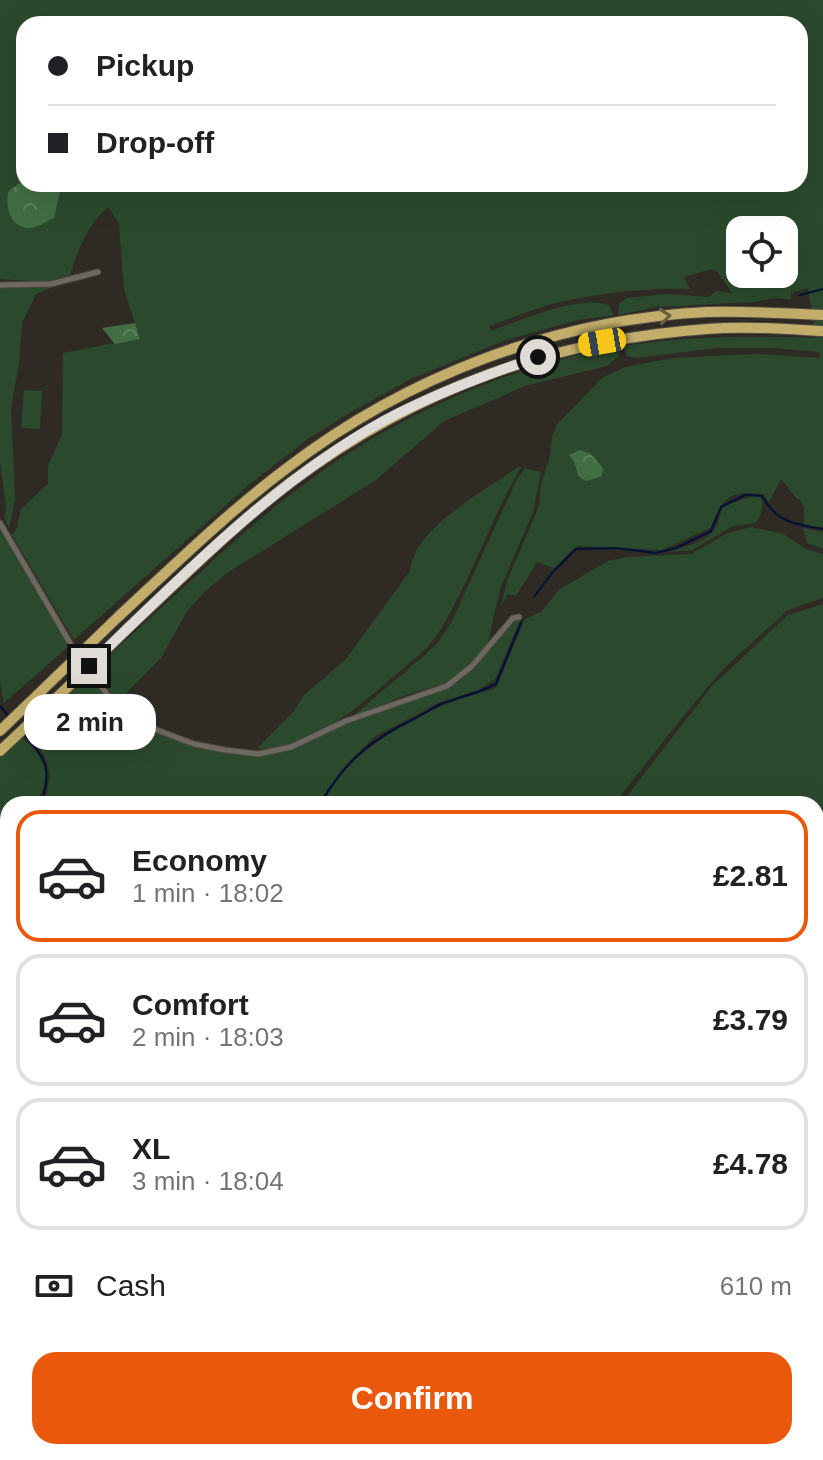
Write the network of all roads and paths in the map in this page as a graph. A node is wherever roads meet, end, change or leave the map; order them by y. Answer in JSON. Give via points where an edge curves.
{"nodes":[{"id":1,"x":98,"y":272,"type":"dead end"},
{"id":2,"x":0,"y":285,"type":"edge"},
{"id":3,"x":823,"y":315,"type":"edge"},
{"id":4,"x":823,"y":331,"type":"edge"},
{"id":5,"x":0,"y":523,"type":"edge"},
{"id":6,"x":519,"y":617,"type":"dead end"},
{"id":7,"x":0,"y":731,"type":"edge"},
{"id":8,"x":0,"y":751,"type":"edge"}],
"edges":[{"from":1,"to":2,"type":"street","via":[[51,284]]},
{"from":7,"to":3,"type":"highway","one_way":true,"bridge":true,"via":[[228,517],[287,468],[400,396],[484,358],[583,328],[708,312]]},
{"from":4,"to":8,"type":"highway","bridge":true,"via":[[710,329],[621,338],[538,357],[415,405],[291,482]]},
{"from":5,"to":6,"type":"street","via":[[73,648],[115,705],[136,722],[225,750],[258,754],[291,747],[346,721],[447,686]]}]}
